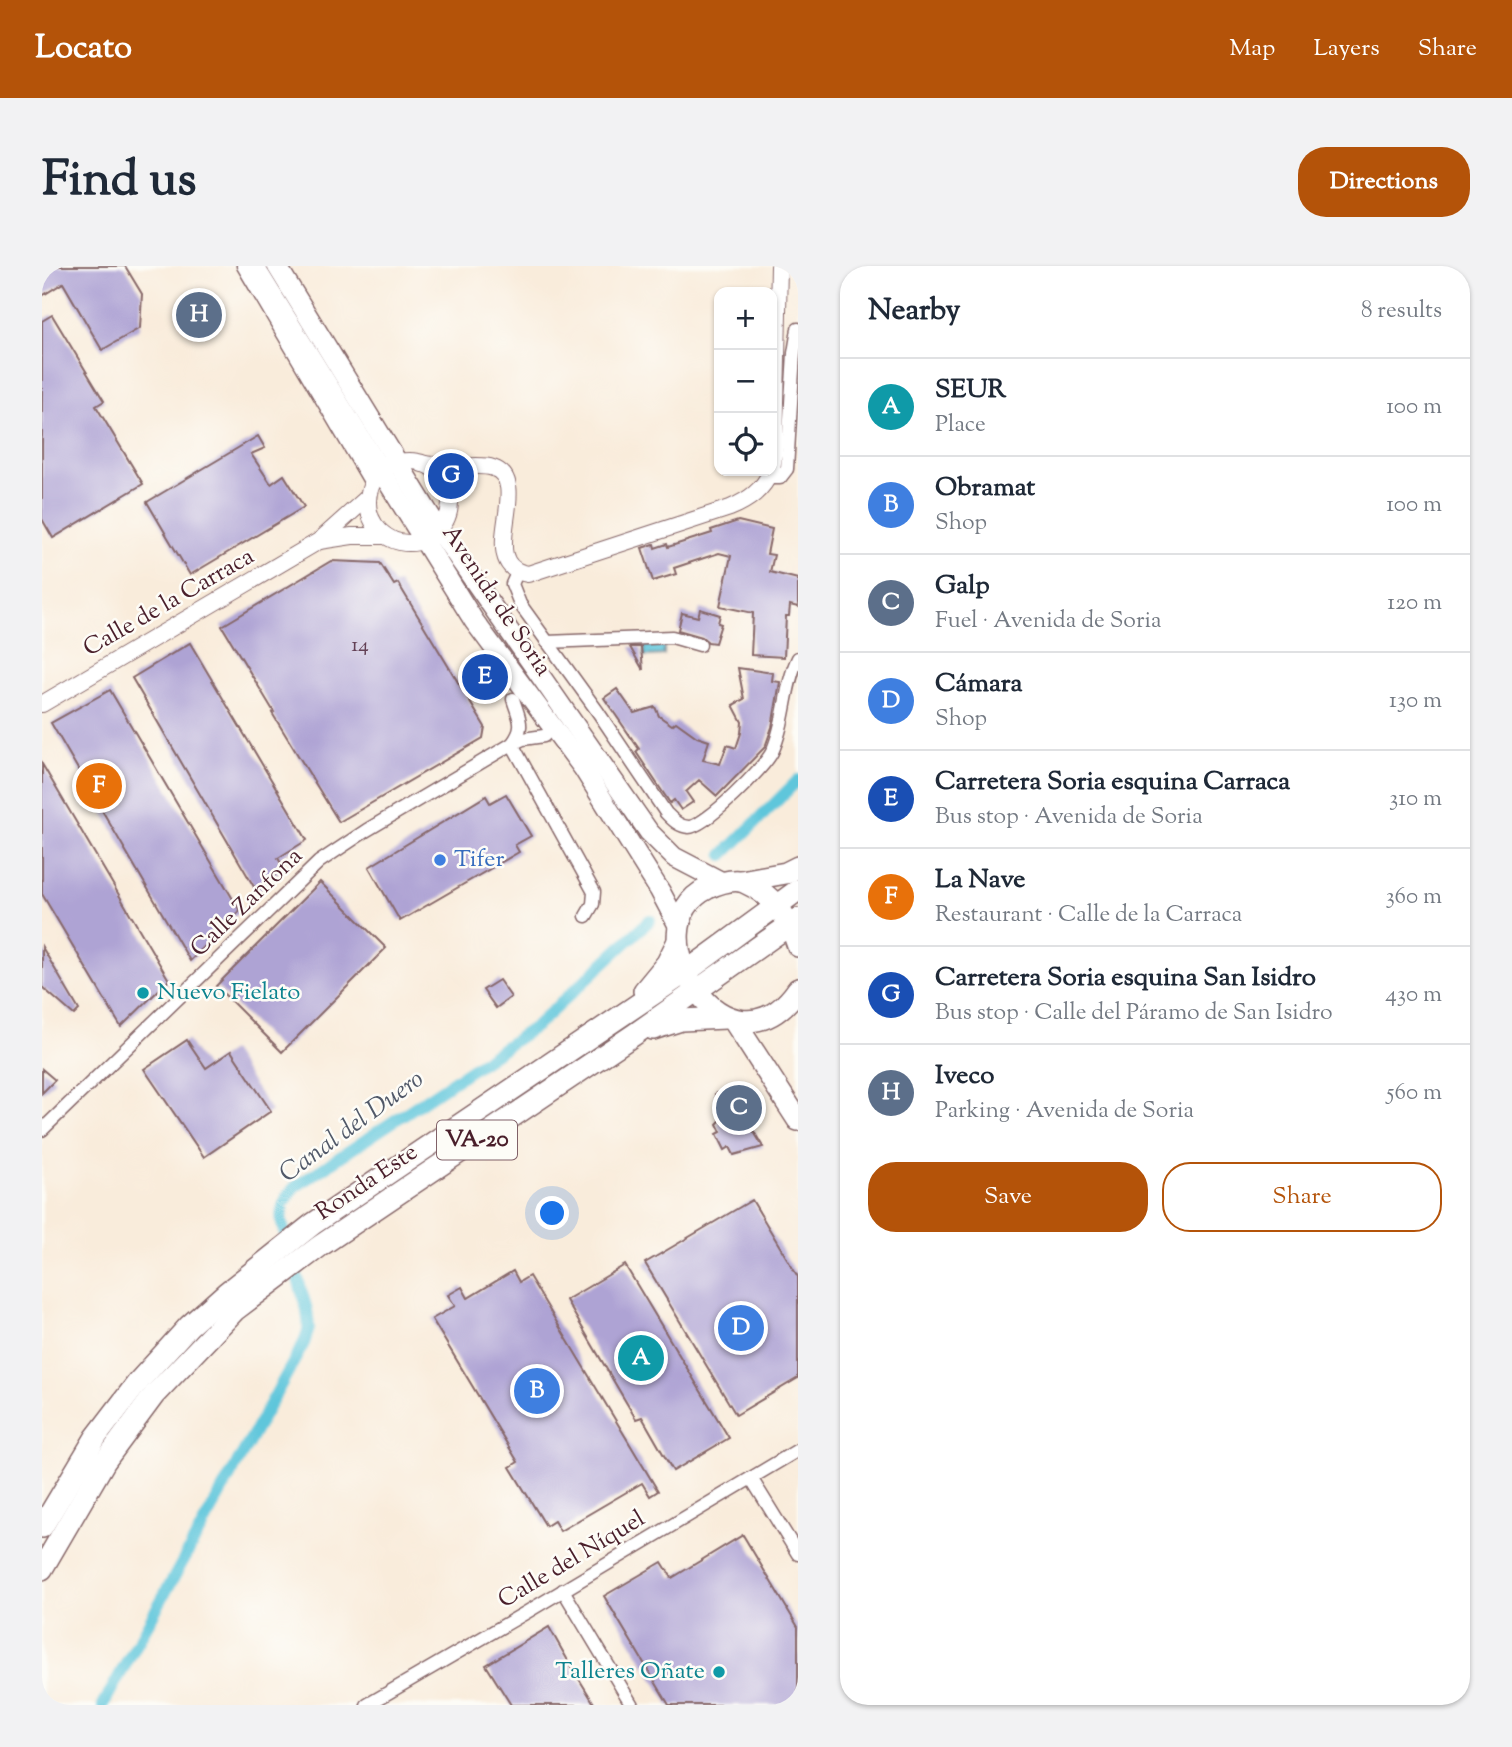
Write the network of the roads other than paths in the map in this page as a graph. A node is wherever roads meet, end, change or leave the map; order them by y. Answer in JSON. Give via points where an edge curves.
{"nodes":[{"id":1,"x":243,"y":266,"type":"edge"},
{"id":2,"x":254,"y":266,"type":"edge"},
{"id":3,"x":276,"y":266,"type":"edge"},
{"id":4,"x":779,"y":266,"type":"edge"},
{"id":5,"x":798,"y":329,"type":"edge"},
{"id":6,"x":776,"y":413,"type":"edge"},
{"id":7,"x":422,"y":464,"type":"junction"},
{"id":8,"x":477,"y":466,"type":"junction"},
{"id":9,"x":769,"y":476,"type":"edge"},
{"id":10,"x":776,"y":476,"type":"edge"},
{"id":11,"x":379,"y":480,"type":"junction"},
{"id":12,"x":450,"y":500,"type":"junction"},
{"id":13,"x":386,"y":536,"type":"junction"},
{"id":14,"x":431,"y":536,"type":"junction"},
{"id":15,"x":319,"y":541,"type":"junction"},
{"id":16,"x":517,"y":572,"type":"junction"},
{"id":17,"x":547,"y":642,"type":"junction"},
{"id":18,"x":700,"y":645,"type":"dead end"},
{"id":19,"x":798,"y":658,"type":"edge"},
{"id":20,"x":513,"y":699,"type":"dead end"},
{"id":21,"x":42,"y":704,"type":"edge"},
{"id":22,"x":544,"y":736,"type":"dead end"},
{"id":23,"x":512,"y":744,"type":"junction"},
{"id":24,"x":798,"y":867,"type":"edge"},
{"id":25,"x":732,"y":881,"type":"junction"},
{"id":26,"x":798,"y":890,"type":"edge"},
{"id":27,"x":779,"y":906,"type":"junction"},
{"id":28,"x":586,"y":916,"type":"dead end"},
{"id":29,"x":795,"y":930,"type":"edge"},
{"id":30,"x":678,"y":933,"type":"junction"},
{"id":31,"x":691,"y":981,"type":"junction"},
{"id":32,"x":797,"y":991,"type":"edge"},
{"id":33,"x":628,"y":1011,"type":"junction"},
{"id":34,"x":798,"y":1016,"type":"edge"},
{"id":35,"x":730,"y":1019,"type":"junction"},
{"id":36,"x":635,"y":1034,"type":"junction"},
{"id":37,"x":798,"y":1120,"type":"edge"},
{"id":38,"x":42,"y":1130,"type":"edge"},
{"id":39,"x":798,"y":1450,"type":"edge"},
{"id":40,"x":751,"y":1478,"type":"junction"},
{"id":41,"x":42,"y":1527,"type":"edge"},
{"id":42,"x":798,"y":1554,"type":"edge"},
{"id":43,"x":42,"y":1569,"type":"edge"},
{"id":44,"x":563,"y":1590,"type":"junction"},
{"id":45,"x":371,"y":1704,"type":"edge"},
{"id":46,"x":632,"y":1705,"type":"edge"}],
"edges":[{"from":1,"to":11,"type":"street","name":"Avenida de Soria"},
{"from":2,"to":11,"type":"main road","name":"Avenida de Soria"},
{"from":3,"to":11,"type":"main road","name":"Avenida de Soria"},
{"from":4,"to":6,"type":"street"},
{"from":5,"to":10,"type":"street","via":[[787,470],[780,478]]},
{"from":7,"to":8,"type":"street"},
{"from":7,"to":11,"type":"street","via":[[412,461]]},
{"from":7,"to":12,"type":"street","via":[[440,475]]},
{"from":8,"to":12,"type":"street","via":[[462,479]]},
{"from":8,"to":16,"type":"street","via":[[496,468],[506,481],[509,494],[503,549]]},
{"from":9,"to":16,"type":"street","via":[[747,501],[730,508],[528,574]]},
{"from":11,"to":13,"type":"street","via":[[369,509]]},
{"from":11,"to":14,"type":"main road","name":"Avenida de Soria"},
{"from":11,"to":15,"type":"street","name":"Calle de la Carraca"},
{"from":12,"to":14,"type":"street","via":[[449,510]]},
{"from":13,"to":14,"type":"street","name":"Calle de la Carraca","via":[[400,542]]},
{"from":13,"to":15,"type":"street","name":"Calle de la Carraca"},
{"from":14,"to":25,"type":"main road","name":"Avenida de Soria","via":[[649,832],[674,857]]},
{"from":14,"to":30,"type":"main road","name":"Avenida de Soria","via":[[480,631],[583,768],[660,891]]},
{"from":15,"to":21,"type":"street","name":"Calle de la Carraca"},
{"from":16,"to":17,"type":"street","via":[[512,584],[520,604]]},
{"from":17,"to":18,"type":"street","via":[[672,637]]},
{"from":17,"to":19,"type":"street","via":[[667,813],[688,827],[710,816],[771,754]]},
{"from":20,"to":23,"type":"street","via":[[521,726]]},
{"from":22,"to":23,"type":"street","name":"Calle Zanfona"},
{"from":23,"to":28,"type":"street","via":[[594,892]]},
{"from":23,"to":38,"type":"street","name":"Calle Zanfona","via":[[319,862]]},
{"from":24,"to":25,"type":"highway"},
{"from":25,"to":27,"type":"highway","via":[[763,892]]},
{"from":25,"to":30,"type":"highway","via":[[695,897]]},
{"from":26,"to":27,"type":"highway","name":"Ronda Este","number":"VA-20"},
{"from":27,"to":29,"type":"highway"},
{"from":27,"to":31,"type":"highway","name":"Ronda Este","number":"VA-20"},
{"from":29,"to":31,"type":"highway","name":"Ronda Este","number":"VA-20"},
{"from":30,"to":31,"type":"highway"},
{"from":30,"to":33,"type":"highway","via":[[661,971]]},
{"from":31,"to":33,"type":"highway","name":"Ronda Este","number":"VA-20"},
{"from":31,"to":35,"type":"highway","via":[[711,1008]]},
{"from":31,"to":36,"type":"highway","name":"Ronda Este","number":"VA-20"},
{"from":32,"to":34,"type":"highway"},
{"from":32,"to":35,"type":"highway","via":[[767,1017]]},
{"from":33,"to":41,"type":"highway","name":"Ronda Este","number":"VA-20","via":[[313,1224],[188,1326],[96,1437]]},
{"from":35,"to":36,"type":"highway","via":[[681,1020]]},
{"from":35,"to":37,"type":"highway"},
{"from":36,"to":43,"type":"highway","name":"Ronda Este","number":"VA-20","via":[[320,1246],[235,1310],[155,1395],[105,1461]]},
{"from":39,"to":40,"type":"street","name":"Calle del Níquel"},
{"from":40,"to":42,"type":"street"},
{"from":40,"to":44,"type":"street","name":"Calle del Níquel"},
{"from":44,"to":45,"type":"street","name":"Calle del Níquel"},
{"from":44,"to":46,"type":"street"}]}
